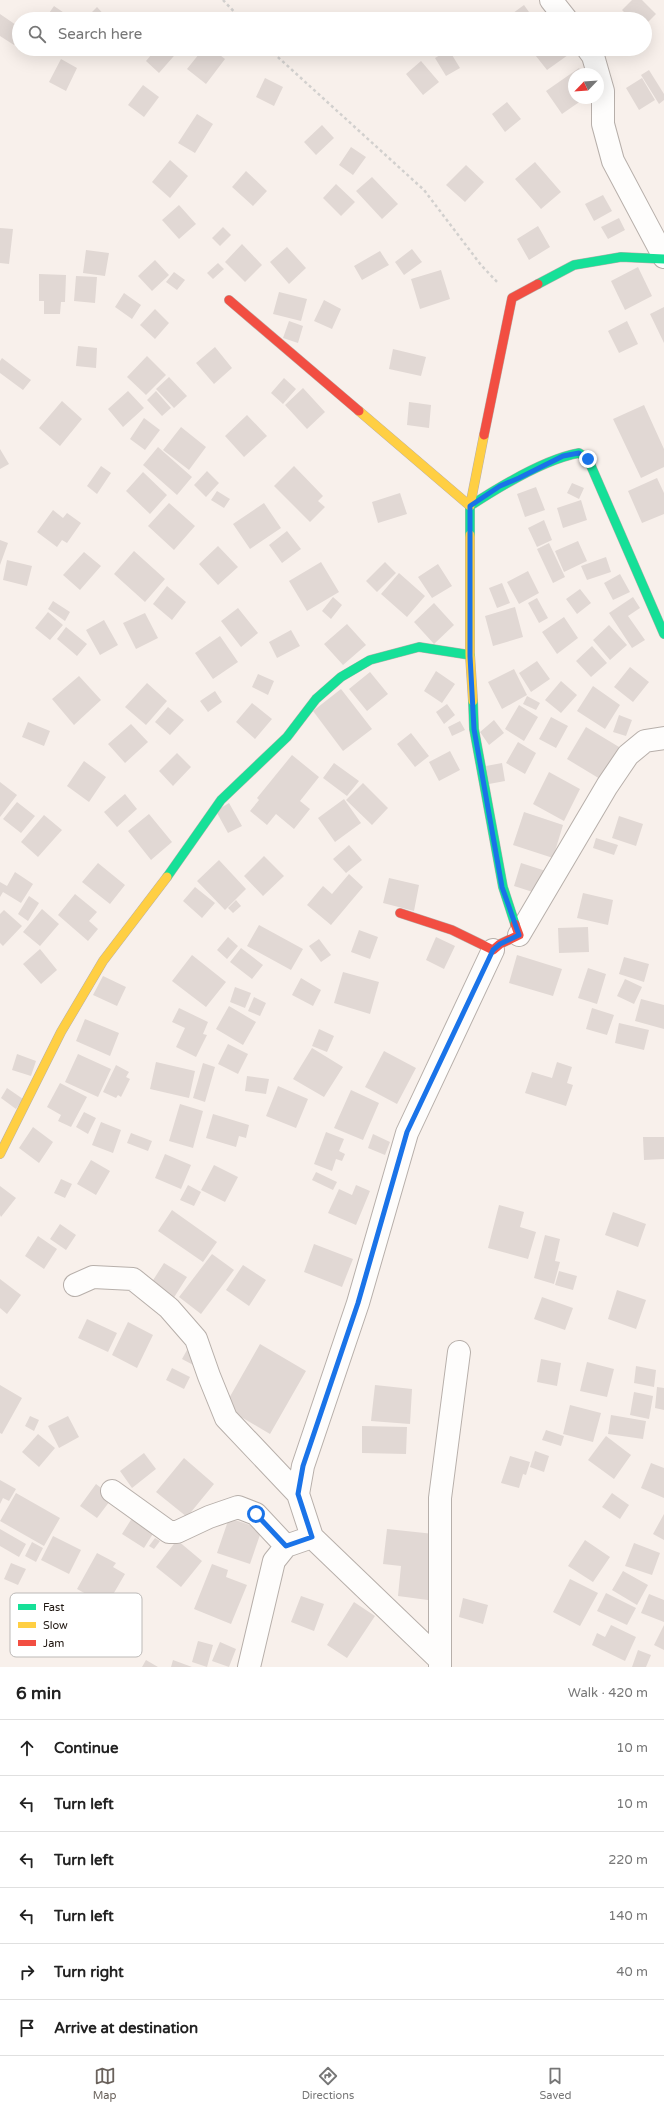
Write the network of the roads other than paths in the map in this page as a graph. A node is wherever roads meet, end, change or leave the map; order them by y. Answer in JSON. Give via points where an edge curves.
{"nodes":[{"id":1,"x":551,"y":0,"type":"edge"},
{"id":2,"x":560,"y":12,"type":"edge"},
{"id":3,"x":593,"y":56,"type":"edge"},
{"id":4,"x":664,"y":258,"type":"edge"},
{"id":5,"x":229,"y":300,"type":"dead end"},
{"id":6,"x":470,"y":506,"type":"junction"},
{"id":7,"x":664,"y":634,"type":"edge"},
{"id":8,"x":470,"y":656,"type":"junction"},
{"id":9,"x":664,"y":738,"type":"edge"},
{"id":10,"x":400,"y":913,"type":"dead end"},
{"id":11,"x":519,"y":935,"type":"junction"},
{"id":12,"x":493,"y":950,"type":"junction"},
{"id":13,"x":0,"y":1154,"type":"edge"},
{"id":14,"x":75,"y":1285,"type":"dead end"},
{"id":15,"x":458,"y":1352,"type":"dead end"},
{"id":16,"x":112,"y":1491,"type":"dead end"},
{"id":17,"x":298,"y":1494,"type":"junction"},
{"id":18,"x":312,"y":1537,"type":"junction"},
{"id":19,"x":286,"y":1546,"type":"junction"},
{"id":20,"x":440,"y":1663,"type":"edge"},
{"id":21,"x":249,"y":1667,"type":"edge"}],
"edges":[{"from":1,"to":2,"type":"street"},
{"from":3,"to":4,"type":"street","via":[[603,91],[603,124],[613,161]]},
{"from":4,"to":6,"type":"street","via":[[620,257],[574,265],[512,298]]},
{"from":5,"to":6,"type":"street"},
{"from":6,"to":7,"type":"street","via":[[500,486],[563,456],[579,453],[588,459]]},
{"from":6,"to":8,"type":"street"},
{"from":8,"to":11,"type":"street","via":[[474,729],[487,806],[502,887]]},
{"from":8,"to":13,"type":"street","via":[[419,647],[370,660],[341,677],[316,699],[287,737],[221,800],[161,885],[103,960],[61,1032]]},
{"from":9,"to":11,"type":"street","via":[[645,741],[628,754]]},
{"from":10,"to":12,"type":"street","via":[[452,930]]},
{"from":11,"to":12,"type":"street"},
{"from":12,"to":17,"type":"street","via":[[407,1132],[358,1303],[303,1466]]},
{"from":14,"to":17,"type":"street","via":[[93,1277],[133,1279],[169,1308],[196,1338],[208,1376],[226,1418]]},
{"from":15,"to":20,"type":"street","via":[[440,1498]]},
{"from":16,"to":19,"type":"street","via":[[169,1532],[177,1532],[238,1507],[256,1514]]},
{"from":17,"to":18,"type":"street"},
{"from":18,"to":19,"type":"street"},
{"from":18,"to":20,"type":"street"},
{"from":19,"to":21,"type":"street","via":[[274,1561]]}]}
